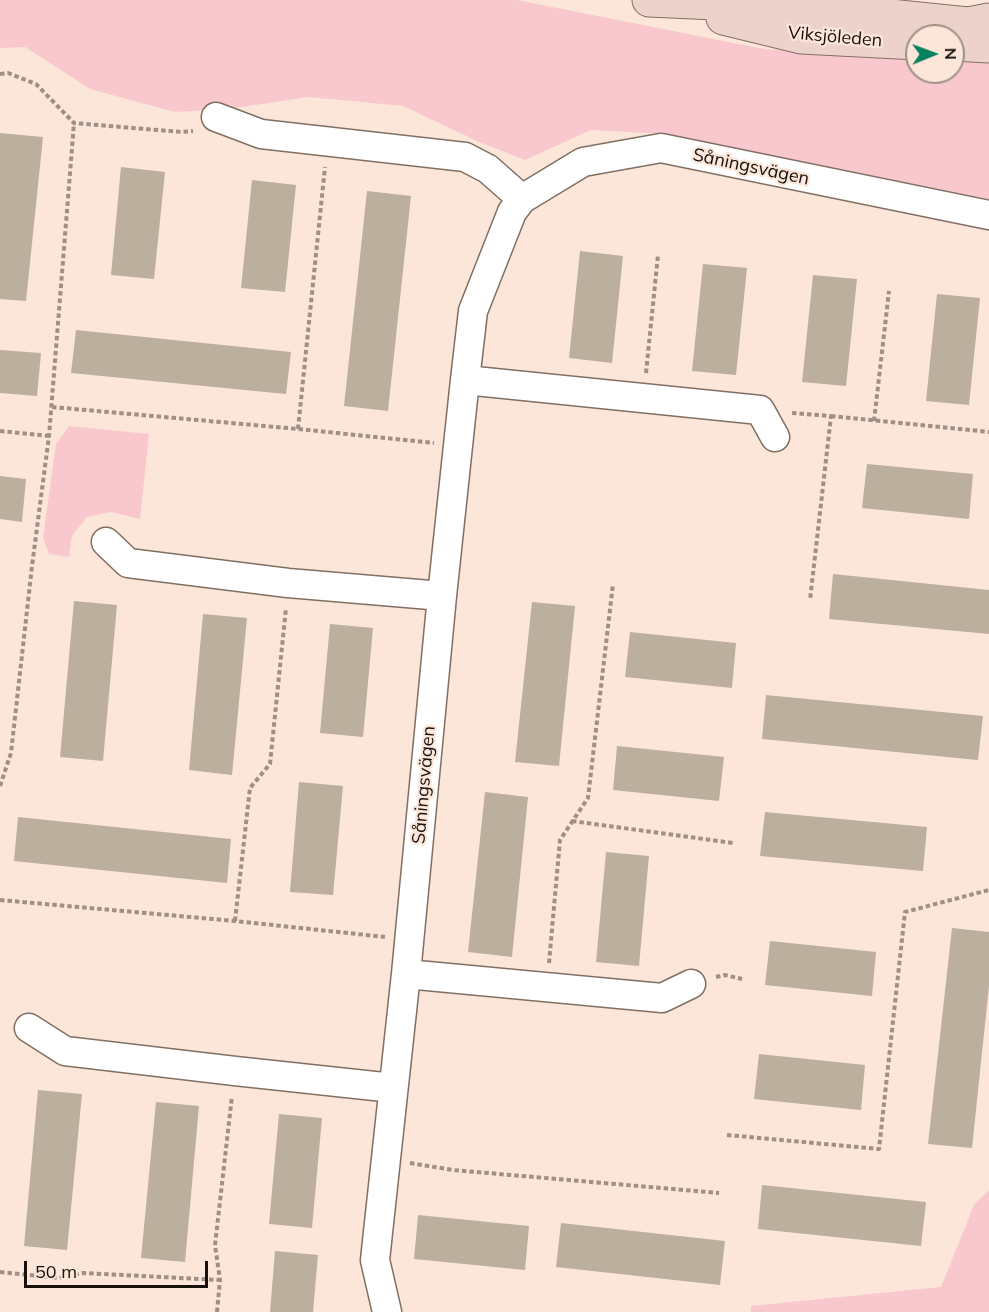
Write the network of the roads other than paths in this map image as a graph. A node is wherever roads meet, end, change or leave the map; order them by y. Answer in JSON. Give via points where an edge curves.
{"nodes":[{"id":1,"x":648,"y":0,"type":"edge"},
{"id":2,"x":989,"y":20,"type":"edge"},
{"id":3,"x":905,"y":42,"type":"edge"},
{"id":4,"x":965,"y":45,"type":"edge"},
{"id":5,"x":989,"y":46,"type":"edge"},
{"id":6,"x":216,"y":117,"type":"road end"},
{"id":7,"x":522,"y":198,"type":"junction"},
{"id":8,"x":989,"y":215,"type":"edge"},
{"id":9,"x":465,"y":380,"type":"junction"},
{"id":10,"x":775,"y":436,"type":"dead end"},
{"id":11,"x":106,"y":542,"type":"dead end"},
{"id":12,"x":442,"y":596,"type":"junction"},
{"id":13,"x":406,"y":974,"type":"junction"},
{"id":14,"x":691,"y":984,"type":"dead end"},
{"id":15,"x":29,"y":1028,"type":"dead end"},
{"id":16,"x":393,"y":1088,"type":"junction"},
{"id":17,"x":387,"y":1312,"type":"edge"}],
"edges":[{"from":1,"to":2,"type":"main road","name":"Viksjöleden","via":[[803,7],[968,24]]},
{"from":1,"to":3,"type":"main road","name":"Viksjöleden","via":[[801,37]]},
{"from":4,"to":5,"type":"main road"},
{"from":6,"to":7,"type":"street","via":[[261,134],[465,157],[488,169]]},
{"from":7,"to":8,"type":"street","name":"Såningsvägen","via":[[582,162],[661,148]]},
{"from":7,"to":9,"type":"street","name":"Såningsvägen","via":[[512,212],[473,311]]},
{"from":9,"to":10,"type":"street","via":[[760,411]]},
{"from":9,"to":12,"type":"street","name":"Såningsvägen"},
{"from":11,"to":12,"type":"street","via":[[128,563],[288,583]]},
{"from":12,"to":13,"type":"street","name":"Såningsvägen"},
{"from":13,"to":14,"type":"street","via":[[662,998]]},
{"from":13,"to":16,"type":"street","name":"Såningsvägen"},
{"from":15,"to":16,"type":"street","via":[[65,1051]]},
{"from":16,"to":17,"type":"street","name":"Såningsvägen","via":[[375,1260]]}]}
